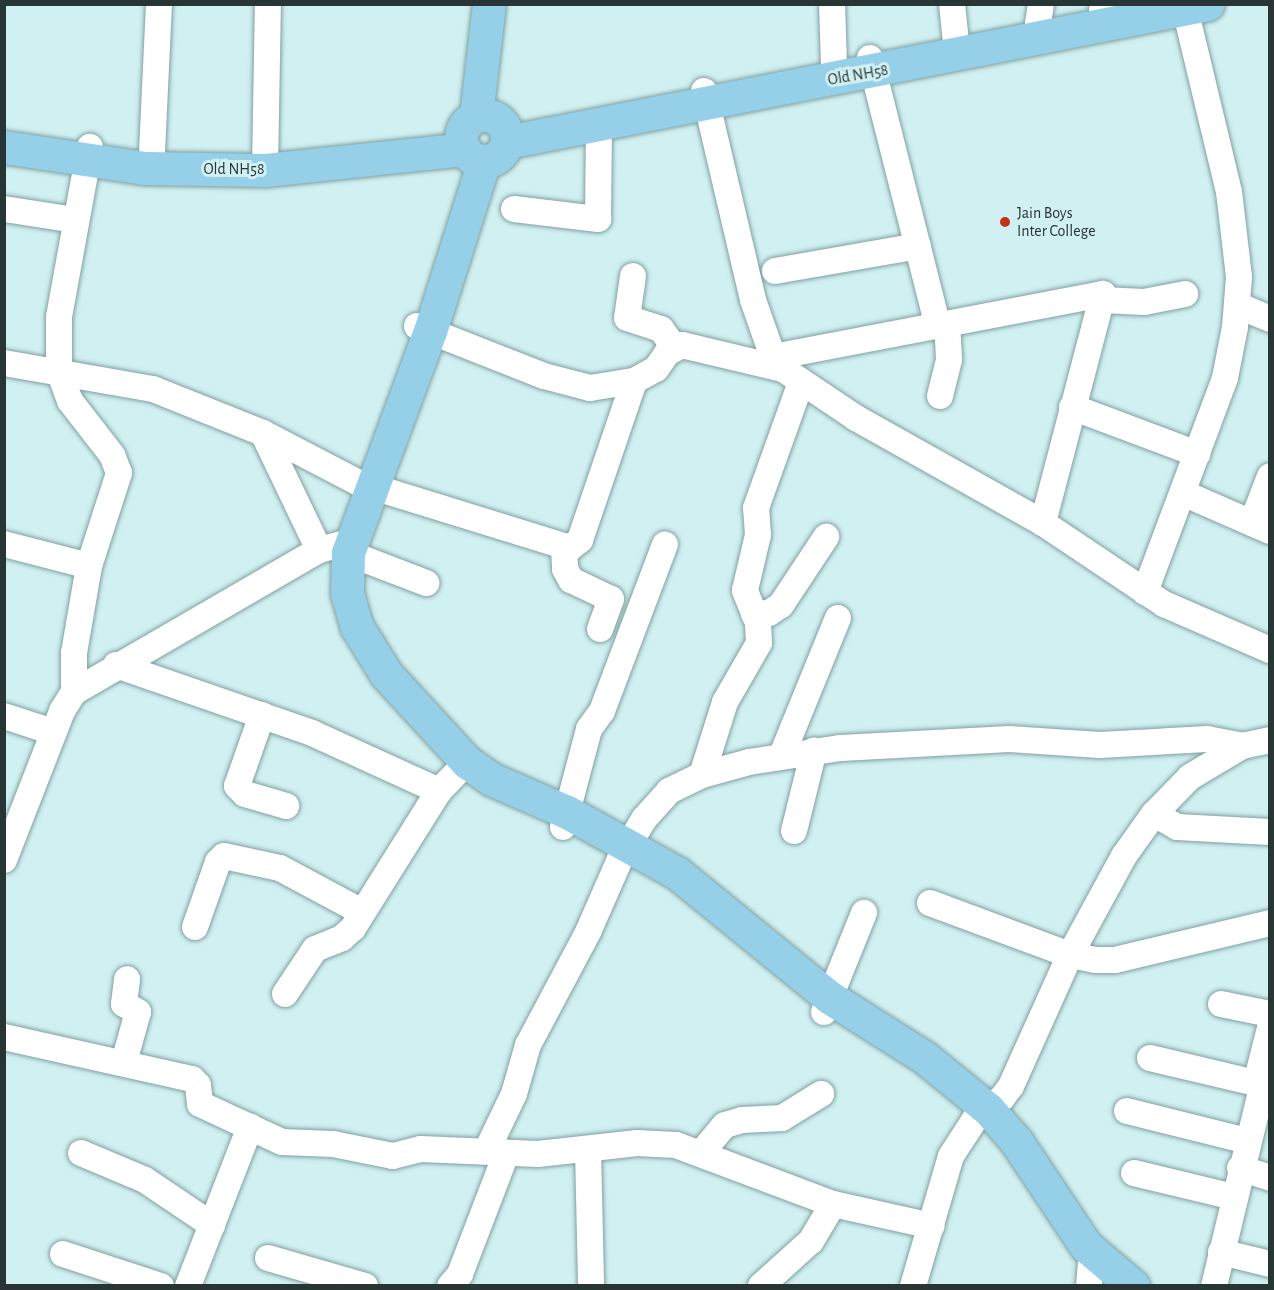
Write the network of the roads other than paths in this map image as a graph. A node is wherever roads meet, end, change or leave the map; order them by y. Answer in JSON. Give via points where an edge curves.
{"nodes":[{"id":1,"x":159,"y":4,"type":"edge"},
{"id":2,"x":268,"y":4,"type":"edge"},
{"id":3,"x":489,"y":4,"type":"edge"},
{"id":4,"x":504,"y":4,"type":"edge"},
{"id":5,"x":832,"y":4,"type":"edge"},
{"id":6,"x":952,"y":4,"type":"edge"},
{"id":7,"x":1113,"y":6,"type":"edge"},
{"id":8,"x":1197,"y":7,"type":"edge"},
{"id":9,"x":1039,"y":14,"type":"edge"},
{"id":10,"x":956,"y":40,"type":"junction"},
{"id":11,"x":834,"y":65,"type":"junction"},
{"id":12,"x":872,"y":65,"type":"junction"},
{"id":13,"x":706,"y":98,"type":"junction"},
{"id":14,"x":599,"y":125,"type":"junction"},
{"id":15,"x":4,"y":132,"type":"edge"},
{"id":16,"x":482,"y":137,"type":"junction"},
{"id":17,"x":4,"y":147,"type":"edge"},
{"id":18,"x":152,"y":152,"type":"junction"},
{"id":19,"x":88,"y":154,"type":"junction"},
{"id":20,"x":265,"y":162,"type":"junction"},
{"id":21,"x":4,"y":209,"type":"edge"},
{"id":22,"x":514,"y":209,"type":"dead end"},
{"id":23,"x":75,"y":220,"type":"junction"},
{"id":24,"x":918,"y":246,"type":"junction"},
{"id":25,"x":775,"y":271,"type":"dead end"},
{"id":26,"x":633,"y":276,"type":"dead end"},
{"id":27,"x":1185,"y":294,"type":"dead end"},
{"id":28,"x":1103,"y":300,"type":"junction"},
{"id":29,"x":1237,"y":305,"type":"junction"},
{"id":30,"x":1269,"y":319,"type":"edge"},
{"id":31,"x":943,"y":325,"type":"junction"},
{"id":32,"x":423,"y":328,"type":"junction"},
{"id":33,"x":674,"y":347,"type":"junction"},
{"id":34,"x":4,"y":363,"type":"edge"},
{"id":35,"x":786,"y":369,"type":"junction"},
{"id":36,"x":59,"y":371,"type":"junction"},
{"id":37,"x":634,"y":381,"type":"junction"},
{"id":38,"x":939,"y":396,"type":"dead end"},
{"id":39,"x":1072,"y":407,"type":"junction"},
{"id":40,"x":263,"y":433,"type":"junction"},
{"id":41,"x":1197,"y":454,"type":"junction"},
{"id":42,"x":1269,"y":476,"type":"edge"},
{"id":43,"x":365,"y":484,"type":"junction"},
{"id":44,"x":1182,"y":493,"type":"junction"},
{"id":45,"x":1043,"y":523,"type":"junction"},
{"id":46,"x":1261,"y":527,"type":"edge"},
{"id":47,"x":826,"y":537,"type":"dead end"},
{"id":48,"x":4,"y":544,"type":"edge"},
{"id":49,"x":665,"y":544,"type":"dead end"},
{"id":50,"x":338,"y":547,"type":"junction"},
{"id":51,"x":564,"y":548,"type":"junction"},
{"id":52,"x":89,"y":567,"type":"junction"},
{"id":53,"x":426,"y":583,"type":"dead end"},
{"id":54,"x":1144,"y":592,"type":"junction"},
{"id":55,"x":754,"y":615,"type":"junction"},
{"id":56,"x":838,"y":618,"type":"dead end"},
{"id":57,"x":600,"y":629,"type":"dead end"},
{"id":58,"x":1269,"y":650,"type":"edge"},
{"id":59,"x":116,"y":665,"type":"junction"},
{"id":60,"x":74,"y":692,"type":"junction"},
{"id":61,"x":262,"y":715,"type":"junction"},
{"id":62,"x":4,"y":716,"type":"edge"},
{"id":63,"x":53,"y":732,"type":"junction"},
{"id":64,"x":1269,"y":740,"type":"edge"},
{"id":65,"x":1242,"y":746,"type":"junction"},
{"id":66,"x":814,"y":750,"type":"junction"},
{"id":67,"x":782,"y":755,"type":"junction"},
{"id":68,"x":455,"y":774,"type":"junction"},
{"id":69,"x":702,"y":775,"type":"junction"},
{"id":70,"x":286,"y":806,"type":"dead end"},
{"id":71,"x":1154,"y":814,"type":"junction"},
{"id":72,"x":565,"y":820,"type":"junction"},
{"id":73,"x":794,"y":831,"type":"dead end"},
{"id":74,"x":1269,"y":832,"type":"edge"},
{"id":75,"x":624,"y":852,"type":"junction"},
{"id":76,"x":4,"y":860,"type":"edge"},
{"id":77,"x":930,"y":903,"type":"dead end"},
{"id":78,"x":362,"y":912,"type":"junction"},
{"id":79,"x":864,"y":913,"type":"dead end"},
{"id":80,"x":1269,"y":923,"type":"edge"},
{"id":81,"x":195,"y":927,"type":"dead end"},
{"id":82,"x":1070,"y":955,"type":"junction"},
{"id":83,"x":127,"y":979,"type":"dead end"},
{"id":84,"x":285,"y":994,"type":"dead end"},
{"id":85,"x":827,"y":1004,"type":"junction"},
{"id":86,"x":1221,"y":1004,"type":"dead end"},
{"id":87,"x":1269,"y":1014,"type":"edge"},
{"id":88,"x":1269,"y":1028,"type":"edge"},
{"id":89,"x":4,"y":1037,"type":"edge"},
{"id":90,"x":1150,"y":1058,"type":"dead end"},
{"id":91,"x":124,"y":1062,"type":"junction"},
{"id":92,"x":821,"y":1094,"type":"dead end"},
{"id":93,"x":1261,"y":1096,"type":"edge"},
{"id":94,"x":1127,"y":1111,"type":"dead end"},
{"id":95,"x":981,"y":1114,"type":"junction"},
{"id":96,"x":250,"y":1127,"type":"junction"},
{"id":97,"x":1247,"y":1141,"type":"junction"},
{"id":98,"x":588,"y":1150,"type":"junction"},
{"id":99,"x":496,"y":1152,"type":"junction"},
{"id":100,"x":702,"y":1152,"type":"junction"},
{"id":101,"x":81,"y":1153,"type":"dead end"},
{"id":102,"x":1240,"y":1168,"type":"junction"},
{"id":103,"x":1134,"y":1173,"type":"dead end"},
{"id":104,"x":1269,"y":1178,"type":"edge"},
{"id":105,"x":1233,"y":1197,"type":"junction"},
{"id":106,"x":833,"y":1204,"type":"junction"},
{"id":107,"x":212,"y":1225,"type":"junction"},
{"id":108,"x":932,"y":1226,"type":"junction"},
{"id":109,"x":1092,"y":1252,"type":"junction"},
{"id":110,"x":1221,"y":1252,"type":"junction"},
{"id":111,"x":63,"y":1254,"type":"dead end"},
{"id":112,"x":268,"y":1258,"type":"dead end"},
{"id":113,"x":1269,"y":1264,"type":"edge"},
{"id":114,"x":161,"y":1286,"type":"edge"},
{"id":115,"x":188,"y":1286,"type":"edge"},
{"id":116,"x":365,"y":1286,"type":"edge"},
{"id":117,"x":450,"y":1286,"type":"edge"},
{"id":118,"x":591,"y":1286,"type":"edge"},
{"id":119,"x":761,"y":1286,"type":"edge"},
{"id":120,"x":914,"y":1286,"type":"edge"},
{"id":121,"x":1089,"y":1286,"type":"edge"},
{"id":122,"x":1132,"y":1286,"type":"edge"},
{"id":123,"x":1214,"y":1286,"type":"edge"}],
"edges":[{"from":1,"to":18,"type":"street"},
{"from":2,"to":20,"type":"street"},
{"from":3,"to":16,"type":"main road"},
{"from":4,"to":16,"type":"main road"},
{"from":5,"to":11,"type":"street"},
{"from":6,"to":10,"type":"street"},
{"from":7,"to":9,"type":"main road","name":"Old NH58"},
{"from":8,"to":12,"type":"main road","name":"Old NH58"},
{"from":8,"to":29,"type":"street","via":[[1229,192],[1239,277]]},
{"from":9,"to":10,"type":"main road","name":"Old NH58"},
{"from":10,"to":12,"type":"main road","name":"Old NH58"},
{"from":11,"to":12,"type":"main road","name":"Old NH58"},
{"from":11,"to":13,"type":"main road","name":"Old NH58"},
{"from":12,"to":13,"type":"main road","name":"Old NH58"},
{"from":12,"to":24,"type":"street"},
{"from":13,"to":14,"type":"main road","name":"Old NH58"},
{"from":13,"to":16,"type":"main road","name":"Old NH58"},
{"from":13,"to":35,"type":"street","via":[[753,300]]},
{"from":14,"to":16,"type":"main road","name":"Old NH58"},
{"from":14,"to":22,"type":"street","via":[[598,219]]},
{"from":15,"to":19,"type":"main road","name":"Old NH58"},
{"from":16,"to":20,"type":"main road","name":"Old NH58"},
{"from":16,"to":32,"type":"main road"},
{"from":17,"to":19,"type":"main road","name":"Old NH58"},
{"from":18,"to":19,"type":"main road","name":"Old NH58"},
{"from":18,"to":20,"type":"main road","name":"Old NH58"},
{"from":19,"to":20,"type":"main road","name":"Old NH58","via":[[144,168]]},
{"from":19,"to":23,"type":"street"},
{"from":21,"to":23,"type":"street"},
{"from":23,"to":36,"type":"street","via":[[58,316]]},
{"from":24,"to":25,"type":"street"},
{"from":24,"to":31,"type":"street"},
{"from":26,"to":33,"type":"street","via":[[627,318],[661,328]]},
{"from":27,"to":28,"type":"street","via":[[1144,302]]},
{"from":28,"to":31,"type":"street","via":[[1100,293]]},
{"from":28,"to":39,"type":"street"},
{"from":29,"to":30,"type":"street"},
{"from":29,"to":41,"type":"street","via":[[1225,378]]},
{"from":31,"to":35,"type":"street"},
{"from":31,"to":38,"type":"street","via":[[949,359]]},
{"from":32,"to":37,"type":"street","via":[[570,384],[598,387]]},
{"from":32,"to":43,"type":"main road"},
{"from":33,"to":35,"type":"street","via":[[690,345]]},
{"from":33,"to":37,"type":"street","via":[[656,369]]},
{"from":34,"to":36,"type":"street"},
{"from":35,"to":45,"type":"street","via":[[856,418]]},
{"from":35,"to":55,"type":"street","via":[[756,508],[758,535],[745,590]]},
{"from":36,"to":40,"type":"street","via":[[153,389]]},
{"from":36,"to":52,"type":"street","via":[[70,401],[112,455],[119,473]]},
{"from":37,"to":51,"type":"street","via":[[580,540],[576,547]]},
{"from":39,"to":41,"type":"street"},
{"from":39,"to":45,"type":"street"},
{"from":40,"to":43,"type":"street"},
{"from":40,"to":50,"type":"street"},
{"from":41,"to":44,"type":"street"},
{"from":42,"to":46,"type":"street"},
{"from":43,"to":50,"type":"main road"},
{"from":43,"to":51,"type":"street"},
{"from":44,"to":46,"type":"street"},
{"from":44,"to":54,"type":"street"},
{"from":45,"to":54,"type":"street"},
{"from":47,"to":55,"type":"street","via":[[782,605],[769,613]]},
{"from":48,"to":52,"type":"street"},
{"from":49,"to":72,"type":"street","via":[[602,711],[589,729]]},
{"from":50,"to":53,"type":"street"},
{"from":50,"to":59,"type":"street"},
{"from":50,"to":68,"type":"main road","via":[[331,596],[343,634],[374,684]]},
{"from":51,"to":57,"type":"street","via":[[565,569],[571,580],[610,599]]},
{"from":52,"to":60,"type":"street","via":[[74,653]]},
{"from":54,"to":58,"type":"street","via":[[1202,623]]},
{"from":55,"to":69,"type":"street","via":[[759,642],[724,702]]},
{"from":56,"to":67,"type":"street"},
{"from":59,"to":60,"type":"street"},
{"from":59,"to":61,"type":"street"},
{"from":60,"to":63,"type":"street"},
{"from":61,"to":68,"type":"street"},
{"from":61,"to":70,"type":"street","via":[[237,786],[245,794]]},
{"from":62,"to":63,"type":"street"},
{"from":63,"to":76,"type":"street"},
{"from":64,"to":65,"type":"street"},
{"from":65,"to":66,"type":"street","via":[[1207,739],[1100,745],[1009,739]]},
{"from":65,"to":71,"type":"street","via":[[1190,777]]},
{"from":66,"to":67,"type":"street"},
{"from":66,"to":73,"type":"street"},
{"from":67,"to":69,"type":"street"},
{"from":68,"to":72,"type":"main road","via":[[483,793]]},
{"from":68,"to":78,"type":"street"},
{"from":69,"to":75,"type":"street","via":[[669,791]]},
{"from":71,"to":74,"type":"street","via":[[1178,826]]},
{"from":71,"to":82,"type":"street","via":[[1124,856]]},
{"from":72,"to":75,"type":"main road"},
{"from":75,"to":85,"type":"main road"},
{"from":75,"to":99,"type":"street","via":[[588,932],[528,1045]]},
{"from":77,"to":82,"type":"street"},
{"from":78,"to":81,"type":"street","via":[[280,868],[224,856],[218,862]]},
{"from":78,"to":84,"type":"street","via":[[348,934],[315,949]]},
{"from":79,"to":85,"type":"street"},
{"from":80,"to":82,"type":"street","via":[[1115,960]]},
{"from":82,"to":95,"type":"street","via":[[1011,1086]]},
{"from":83,"to":91,"type":"street","via":[[124,1004],[138,1012]]},
{"from":85,"to":95,"type":"main road"},
{"from":86,"to":87,"type":"street"},
{"from":88,"to":93,"type":"street"},
{"from":89,"to":91,"type":"street"},
{"from":90,"to":93,"type":"street"},
{"from":91,"to":96,"type":"street","via":[[192,1079],[198,1085],[200,1104]]},
{"from":92,"to":100,"type":"street","via":[[782,1118],[725,1125]]},
{"from":93,"to":97,"type":"street"},
{"from":94,"to":97,"type":"street"},
{"from":95,"to":108,"type":"street","via":[[951,1156]]},
{"from":95,"to":109,"type":"main road","via":[[1010,1151],[1024,1157]]},
{"from":96,"to":99,"type":"street","via":[[282,1142],[333,1144],[393,1156],[421,1149]]},
{"from":96,"to":107,"type":"street"},
{"from":97,"to":102,"type":"street"},
{"from":98,"to":99,"type":"street"},
{"from":98,"to":100,"type":"street","via":[[637,1143],[676,1145]]},
{"from":98,"to":118,"type":"street"},
{"from":99,"to":117,"type":"street","via":[[459,1274]]},
{"from":100,"to":106,"type":"street"},
{"from":101,"to":107,"type":"street","via":[[145,1180]]},
{"from":102,"to":104,"type":"street"},
{"from":102,"to":105,"type":"street"},
{"from":103,"to":105,"type":"street"},
{"from":105,"to":110,"type":"street"},
{"from":106,"to":108,"type":"street"},
{"from":106,"to":119,"type":"street","via":[[811,1241]]},
{"from":107,"to":115,"type":"street"},
{"from":108,"to":120,"type":"street"},
{"from":109,"to":121,"type":"street"},
{"from":109,"to":122,"type":"main road"},
{"from":110,"to":113,"type":"street"},
{"from":110,"to":123,"type":"street"},
{"from":111,"to":114,"type":"street"},
{"from":112,"to":116,"type":"street"}]}
